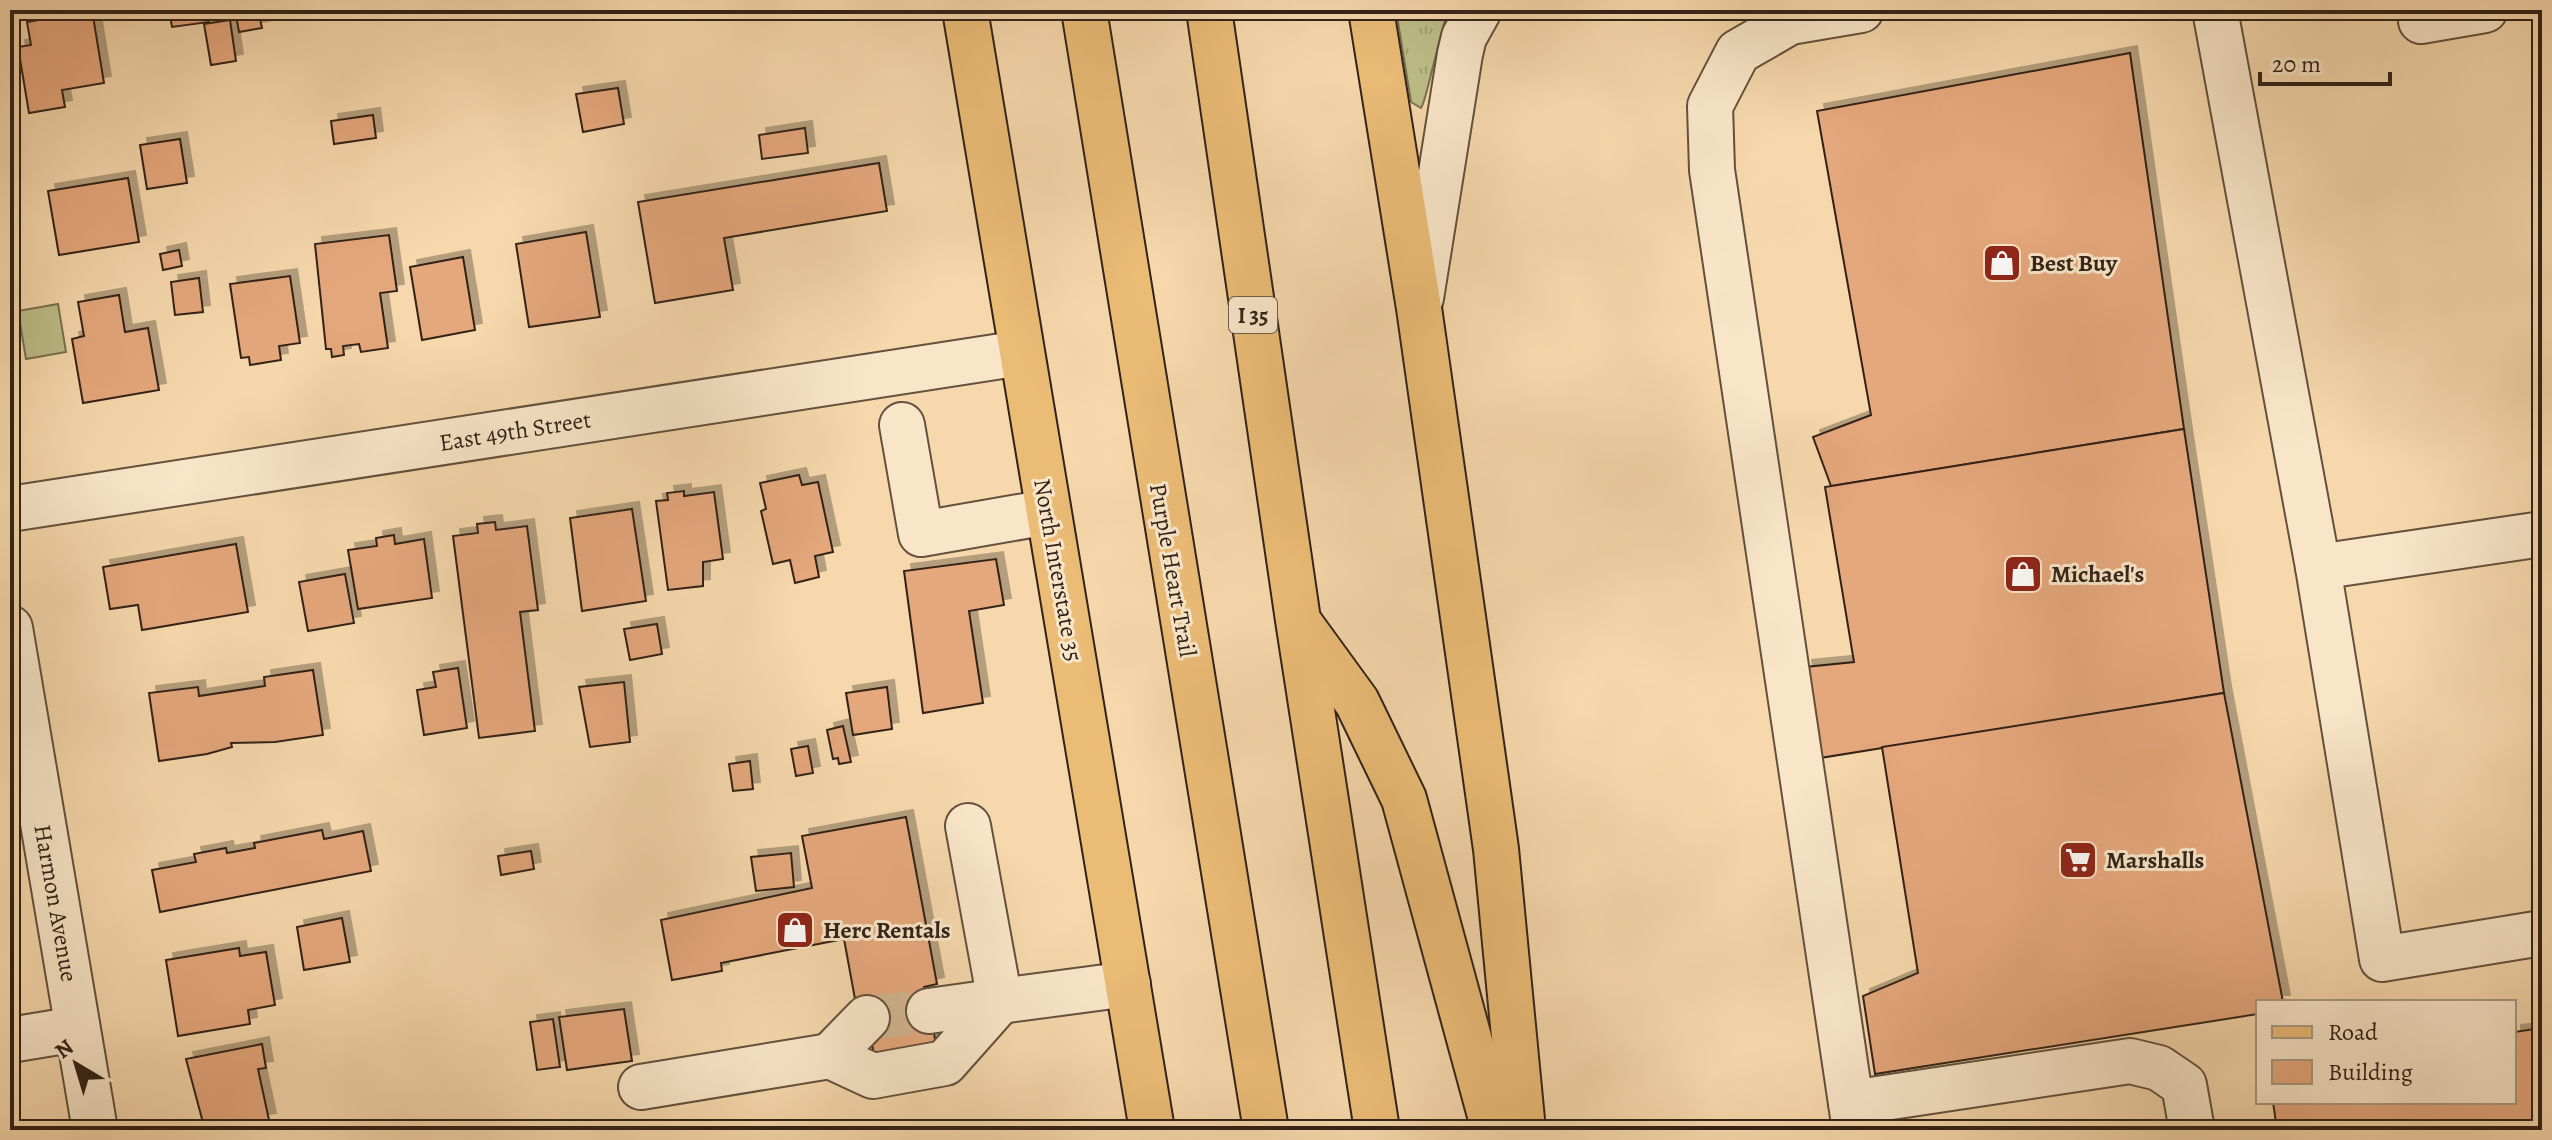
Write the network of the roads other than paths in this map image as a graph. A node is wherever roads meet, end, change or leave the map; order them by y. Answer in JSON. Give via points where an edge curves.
{"nodes":[{"id":1,"x":965,"y":10,"type":"edge"},
{"id":2,"x":1084,"y":10,"type":"edge"},
{"id":3,"x":1209,"y":10,"type":"edge"},
{"id":4,"x":1371,"y":10,"type":"edge"},
{"id":5,"x":1479,"y":10,"type":"edge"},
{"id":6,"x":1861,"y":10,"type":"edge"},
{"id":7,"x":2215,"y":10,"type":"edge"},
{"id":8,"x":2485,"y":10,"type":"edge"},
{"id":9,"x":2421,"y":21,"type":"dead end"},
{"id":10,"x":1419,"y":308,"type":"junction"},
{"id":11,"x":1021,"y":353,"type":"junction"},
{"id":12,"x":902,"y":425,"type":"dead end"},
{"id":13,"x":10,"y":509,"type":"edge"},
{"id":14,"x":1048,"y":512,"type":"junction"},
{"id":15,"x":2542,"y":534,"type":"edge"},
{"id":16,"x":2318,"y":567,"type":"junction"},
{"id":17,"x":1298,"y":620,"type":"junction"},
{"id":18,"x":10,"y":628,"type":"edge"},
{"id":19,"x":968,"y":826,"type":"dead end"},
{"id":20,"x":2542,"y":933,"type":"edge"},
{"id":21,"x":1128,"y":984,"type":"junction"},
{"id":22,"x":1000,"y":1001,"type":"junction"},
{"id":23,"x":929,"y":1011,"type":"tunnel mouth"},
{"id":24,"x":867,"y":1018,"type":"tunnel mouth"},
{"id":25,"x":77,"y":1029,"type":"junction"},
{"id":26,"x":10,"y":1040,"type":"edge"},
{"id":27,"x":830,"y":1056,"type":"junction"},
{"id":28,"x":641,"y":1087,"type":"dead end"},
{"id":29,"x":1853,"y":1116,"type":"edge"},
{"id":30,"x":95,"y":1130,"type":"edge"},
{"id":31,"x":1152,"y":1130,"type":"edge"},
{"id":32,"x":1266,"y":1130,"type":"edge"},
{"id":33,"x":1377,"y":1130,"type":"edge"},
{"id":34,"x":1494,"y":1130,"type":"edge"},
{"id":35,"x":1523,"y":1130,"type":"edge"},
{"id":36,"x":2192,"y":1130,"type":"edge"}],
"edges":[{"from":1,"to":11,"type":"main road","name":"North Interstate 35"},
{"from":2,"to":32,"type":"main road","name":"Purple Heart Trail"},
{"from":3,"to":17,"type":"main road","number":"I 35"},
{"from":4,"to":10,"type":"main road"},
{"from":5,"to":10,"type":"street","via":[[1460,54]]},
{"from":6,"to":29,"type":"street","via":[[1790,22],[1738,52],[1710,106],[1712,170]]},
{"from":7,"to":16,"type":"street"},
{"from":8,"to":9,"type":"street"},
{"from":10,"to":35,"type":"main road","via":[[1496,849]]},
{"from":11,"to":13,"type":"street","name":"East 49th Street"},
{"from":11,"to":14,"type":"main road","name":"North Interstate 35"},
{"from":12,"to":14,"type":"street","via":[[921,534]]},
{"from":14,"to":21,"type":"main road","name":"North Interstate 35"},
{"from":15,"to":16,"type":"street"},
{"from":16,"to":20,"type":"street","via":[[2382,959]]},
{"from":17,"to":33,"type":"main road","number":"I 35"},
{"from":17,"to":34,"type":"main road","via":[[1357,702],[1404,799]]},
{"from":18,"to":25,"type":"street","name":"Harmon Avenue"},
{"from":19,"to":22,"type":"street"},
{"from":21,"to":22,"type":"street"},
{"from":21,"to":31,"type":"main road","name":"North Interstate 35"},
{"from":22,"to":23,"type":"street"},
{"from":22,"to":27,"type":"street","via":[[945,1063],[873,1076]]},
{"from":24,"to":27,"type":"street"},
{"from":25,"to":26,"type":"street"},
{"from":25,"to":30,"type":"street","name":"Harmon Avenue"},
{"from":27,"to":28,"type":"street"},
{"from":29,"to":36,"type":"street","via":[[2130,1061],[2159,1068],[2184,1085]]}]}
